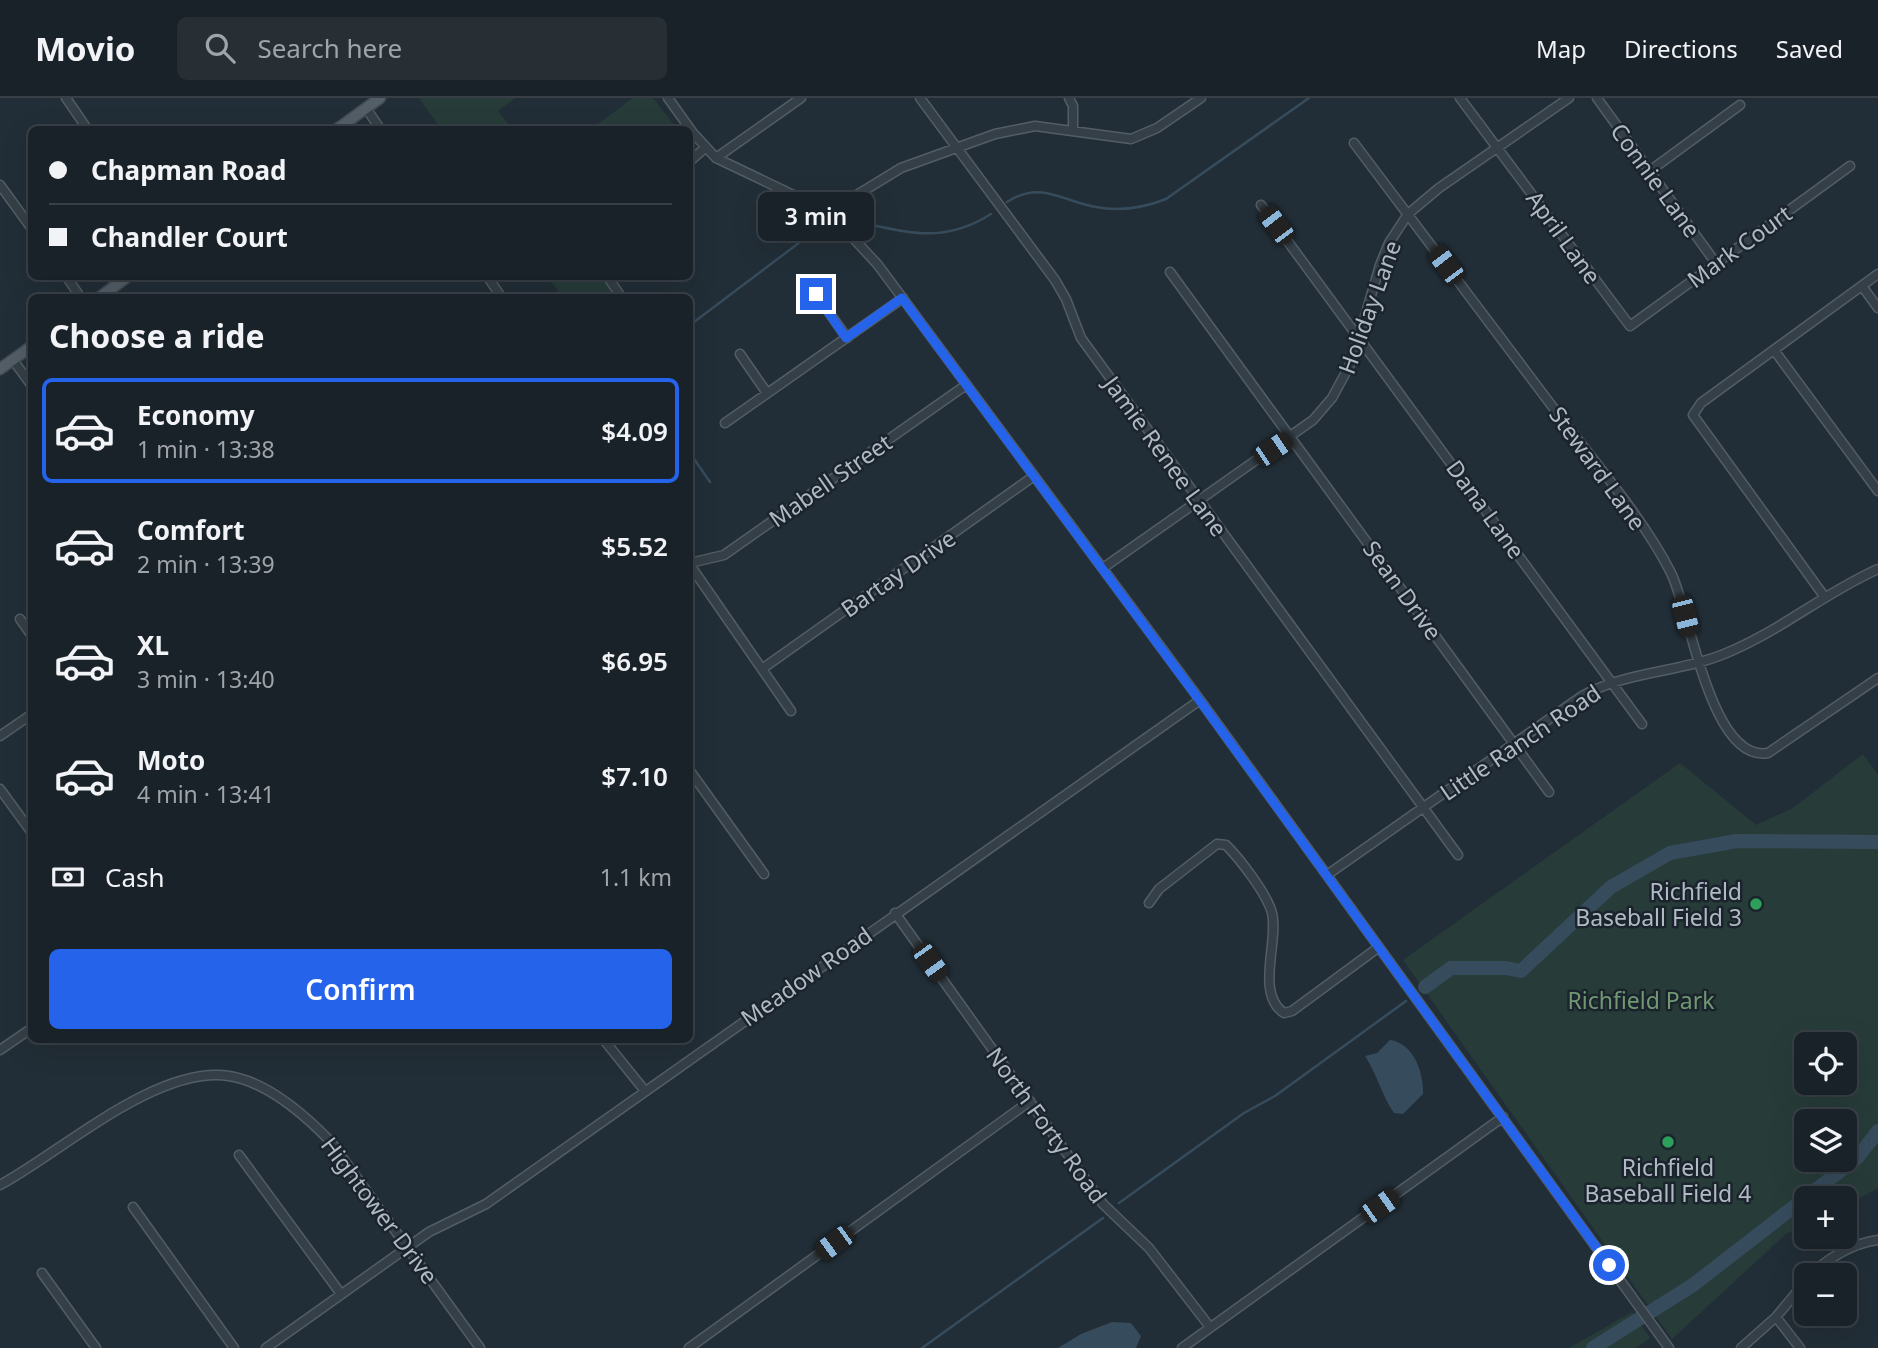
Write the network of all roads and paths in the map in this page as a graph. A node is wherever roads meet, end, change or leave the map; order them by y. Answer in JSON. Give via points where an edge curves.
{"nodes":[{"id":1,"x":65,"y":98,"type":"edge"},
{"id":2,"x":380,"y":98,"type":"edge"},
{"id":3,"x":668,"y":98,"type":"edge"},
{"id":4,"x":801,"y":98,"type":"edge"},
{"id":5,"x":920,"y":98,"type":"edge"},
{"id":6,"x":1069,"y":98,"type":"edge"},
{"id":7,"x":1200,"y":98,"type":"edge"},
{"id":8,"x":1460,"y":98,"type":"edge"},
{"id":9,"x":1569,"y":98,"type":"edge"},
{"id":10,"x":1597,"y":98,"type":"edge"},
{"id":11,"x":1740,"y":105,"type":"dead end"},
{"id":12,"x":366,"y":108,"type":"junction"},
{"id":13,"x":85,"y":126,"type":"edge"},
{"id":14,"x":341,"y":126,"type":"edge"},
{"id":15,"x":379,"y":126,"type":"edge"},
{"id":16,"x":689,"y":126,"type":"edge"},
{"id":17,"x":1073,"y":130,"type":"junction"},
{"id":18,"x":693,"y":132,"type":"edge"},
{"id":19,"x":1354,"y":144,"type":"dead end"},
{"id":20,"x":956,"y":147,"type":"junction"},
{"id":21,"x":705,"y":148,"type":"junction"},
{"id":22,"x":1499,"y":148,"type":"junction"},
{"id":23,"x":693,"y":158,"type":"edge"},
{"id":24,"x":716,"y":158,"type":"junction"},
{"id":25,"x":1850,"y":166,"type":"dead end"},
{"id":26,"x":1651,"y":170,"type":"junction"},
{"id":27,"x":0,"y":185,"type":"edge"},
{"id":28,"x":1261,"y":205,"type":"dead end"},
{"id":29,"x":829,"y":212,"type":"junction"},
{"id":30,"x":1408,"y":215,"type":"junction"},
{"id":31,"x":28,"y":224,"type":"edge"},
{"id":32,"x":1715,"y":262,"type":"junction"},
{"id":33,"x":1170,"y":272,"type":"dead end"},
{"id":34,"x":1878,"y":274,"type":"edge"},
{"id":35,"x":123,"y":280,"type":"edge"},
{"id":36,"x":1862,"y":286,"type":"junction"},
{"id":37,"x":104,"y":294,"type":"edge"},
{"id":38,"x":816,"y":294,"type":"dead end"},
{"id":39,"x":902,"y":298,"type":"junction"},
{"id":40,"x":1878,"y":308,"type":"edge"},
{"id":41,"x":1630,"y":326,"type":"joint"},
{"id":42,"x":846,"y":338,"type":"junction"},
{"id":43,"x":1360,"y":338,"type":"junction"},
{"id":44,"x":28,"y":349,"type":"edge"},
{"id":45,"x":1774,"y":350,"type":"junction"},
{"id":46,"x":740,"y":354,"type":"dead end"},
{"id":47,"x":13,"y":360,"type":"junction"},
{"id":48,"x":0,"y":369,"type":"edge"},
{"id":49,"x":28,"y":381,"type":"edge"},
{"id":50,"x":966,"y":385,"type":"junction"},
{"id":51,"x":767,"y":393,"type":"junction"},
{"id":52,"x":724,"y":423,"type":"dead end"},
{"id":53,"x":1292,"y":436,"type":"junction"},
{"id":54,"x":1034,"y":476,"type":"junction"},
{"id":55,"x":1878,"y":491,"type":"edge"},
{"id":56,"x":1198,"y":500,"type":"junction"},
{"id":57,"x":693,"y":563,"type":"edge"},
{"id":58,"x":693,"y":568,"type":"edge"},
{"id":59,"x":1103,"y":568,"type":"junction"},
{"id":60,"x":1878,"y":569,"type":"edge"},
{"id":61,"x":1824,"y":596,"type":"junction"},
{"id":62,"x":20,"y":619,"type":"dead end"},
{"id":63,"x":28,"y":630,"type":"edge"},
{"id":64,"x":1697,"y":663,"type":"junction"},
{"id":65,"x":762,"y":669,"type":"junction"},
{"id":66,"x":1878,"y":677,"type":"edge"},
{"id":67,"x":1612,"y":681,"type":"junction"},
{"id":68,"x":1200,"y":700,"type":"junction"},
{"id":69,"x":791,"y":710,"type":"dead end"},
{"id":70,"x":28,"y":717,"type":"edge"},
{"id":71,"x":1642,"y":724,"type":"dead end"},
{"id":72,"x":0,"y":736,"type":"edge"},
{"id":73,"x":1514,"y":743,"type":"junction"},
{"id":74,"x":693,"y":775,"type":"edge"},
{"id":75,"x":0,"y":789,"type":"edge"},
{"id":76,"x":1549,"y":792,"type":"dead end"},
{"id":77,"x":1423,"y":808,"type":"junction"},
{"id":78,"x":28,"y":828,"type":"edge"},
{"id":79,"x":1458,"y":855,"type":"dead end"},
{"id":80,"x":764,"y":874,"type":"dead end"},
{"id":81,"x":1327,"y":876,"type":"junction"},
{"id":82,"x":1149,"y":903,"type":"dead end"},
{"id":83,"x":895,"y":913,"type":"junction"},
{"id":84,"x":1379,"y":947,"type":"junction"},
{"id":85,"x":28,"y":1031,"type":"edge"},
{"id":86,"x":606,"y":1043,"type":"edge"},
{"id":87,"x":0,"y":1051,"type":"edge"},
{"id":88,"x":645,"y":1091,"type":"junction"},
{"id":89,"x":1030,"y":1101,"type":"junction"},
{"id":90,"x":1503,"y":1117,"type":"junction"},
{"id":91,"x":239,"y":1155,"type":"dead end"},
{"id":92,"x":0,"y":1185,"type":"edge"},
{"id":93,"x":133,"y":1207,"type":"dead end"},
{"id":94,"x":1878,"y":1240,"type":"edge"},
{"id":95,"x":408,"y":1246,"type":"junction"},
{"id":96,"x":1828,"y":1263,"type":"edge"},
{"id":97,"x":42,"y":1273,"type":"dead end"},
{"id":98,"x":341,"y":1294,"type":"junction"},
{"id":99,"x":1794,"y":1295,"type":"edge"},
{"id":100,"x":1776,"y":1317,"type":"junction"},
{"id":101,"x":1210,"y":1327,"type":"junction"},
{"id":102,"x":1667,"y":1345,"type":"edge"},
{"id":103,"x":96,"y":1348,"type":"edge"},
{"id":104,"x":234,"y":1348,"type":"edge"},
{"id":105,"x":266,"y":1348,"type":"edge"},
{"id":106,"x":480,"y":1348,"type":"edge"},
{"id":107,"x":689,"y":1348,"type":"edge"},
{"id":108,"x":1182,"y":1348,"type":"edge"},
{"id":109,"x":1741,"y":1348,"type":"edge"},
{"id":110,"x":1800,"y":1348,"type":"edge"}],
"edges":[{"from":1,"to":13,"type":"street"},
{"from":2,"to":12,"type":"main road"},
{"from":3,"to":16,"type":"street"},
{"from":4,"to":24,"type":"street"},
{"from":5,"to":20,"type":"street","name":"Jamie Renee Lane"},
{"from":6,"to":17,"type":"street"},
{"from":7,"to":17,"type":"street","via":[[1144,136],[1130,139]]},
{"from":8,"to":22,"type":"street","name":"April Lane"},
{"from":9,"to":22,"type":"street","name":"Holiday Lane"},
{"from":10,"to":26,"type":"street","name":"Connie Lane"},
{"from":11,"to":26,"type":"street"},
{"from":12,"to":14,"type":"main road"},
{"from":12,"to":15,"type":"street"},
{"from":17,"to":20,"type":"street","via":[[1016,128]]},
{"from":18,"to":21,"type":"street"},
{"from":19,"to":30,"type":"street","name":"Steward Lane"},
{"from":20,"to":29,"type":"street","via":[[901,168]]},
{"from":20,"to":56,"type":"street","name":"Jamie Renee Lane","via":[[1055,280],[1081,338]]},
{"from":21,"to":23,"type":"street"},
{"from":21,"to":24,"type":"street"},
{"from":22,"to":30,"type":"street","name":"Holiday Lane"},
{"from":22,"to":41,"type":"street","name":"April Lane"},
{"from":24,"to":29,"type":"street"},
{"from":25,"to":32,"type":"street","name":"Mark Court"},
{"from":26,"to":32,"type":"street","name":"Connie Lane"},
{"from":27,"to":31,"type":"street"},
{"from":28,"to":43,"type":"street","name":"Dana Lane"},
{"from":29,"to":39,"type":"street","via":[[872,257]]},
{"from":30,"to":43,"type":"street","name":"Holiday Lane","via":[[1380,265]]},
{"from":30,"to":64,"type":"street","name":"Steward Lane","via":[[1665,562],[1679,593]]},
{"from":32,"to":41,"type":"street","name":"Mark Court"},
{"from":33,"to":53,"type":"street","name":"Sean Drive"},
{"from":34,"to":36,"type":"street"},
{"from":35,"to":37,"type":"main road"},
{"from":36,"to":40,"type":"street"},
{"from":36,"to":45,"type":"street"},
{"from":38,"to":42,"type":"street"},
{"from":39,"to":42,"type":"street"},
{"from":39,"to":50,"type":"street"},
{"from":42,"to":51,"type":"street"},
{"from":43,"to":53,"type":"street","name":"Holiday Lane","via":[[1332,398]]},
{"from":43,"to":67,"type":"street","name":"Dana Lane"},
{"from":44,"to":47,"type":"main road"},
{"from":45,"to":55,"type":"street"},
{"from":45,"to":61,"type":"street","via":[[1701,403],[1693,415]]},
{"from":46,"to":51,"type":"street"},
{"from":47,"to":48,"type":"main road"},
{"from":47,"to":49,"type":"street"},
{"from":50,"to":54,"type":"street"},
{"from":50,"to":57,"type":"street","name":"Mabell Street","via":[[724,555]]},
{"from":51,"to":52,"type":"street"},
{"from":53,"to":56,"type":"street","name":"Holiday Lane"},
{"from":53,"to":73,"type":"street","name":"Sean Drive"},
{"from":54,"to":59,"type":"street"},
{"from":54,"to":65,"type":"street","name":"Bartay Drive"},
{"from":56,"to":59,"type":"street","name":"Holiday Lane"},
{"from":56,"to":77,"type":"street","name":"Jamie Renee Lane"},
{"from":58,"to":65,"type":"street"},
{"from":59,"to":68,"type":"street"},
{"from":60,"to":61,"type":"street","name":"Little Ranch Road"},
{"from":61,"to":64,"type":"street","name":"Little Ranch Road","via":[[1758,640]]},
{"from":62,"to":63,"type":"street"},
{"from":64,"to":66,"type":"street","name":"Steward Lane","via":[[1722,719],[1742,746],[1757,754],[1768,753]]},
{"from":64,"to":67,"type":"street","name":"Little Ranch Road"},
{"from":65,"to":69,"type":"street"},
{"from":67,"to":71,"type":"street","name":"Dana Lane"},
{"from":67,"to":73,"type":"street","name":"Little Ranch Road"},
{"from":68,"to":81,"type":"street"},
{"from":68,"to":83,"type":"street","name":"Meadow Road"},
{"from":70,"to":72,"type":"street"},
{"from":73,"to":76,"type":"street","name":"Sean Drive"},
{"from":73,"to":77,"type":"street","name":"Little Ranch Road"},
{"from":74,"to":80,"type":"street"},
{"from":75,"to":78,"type":"street"},
{"from":77,"to":79,"type":"street","name":"Jamie Renee Lane"},
{"from":77,"to":81,"type":"street","name":"Little Ranch Road"},
{"from":81,"to":84,"type":"street"},
{"from":82,"to":84,"type":"street","via":[[1159,889],[1217,844],[1226,845],[1272,912],[1268,966],[1276,1008],[1284,1013]]},
{"from":83,"to":88,"type":"street","name":"Meadow Road"},
{"from":83,"to":89,"type":"street","name":"North Forty Road"},
{"from":84,"to":90,"type":"street"},
{"from":85,"to":87,"type":"street"},
{"from":86,"to":88,"type":"street"},
{"from":88,"to":95,"type":"street","name":"Meadow Road","via":[[485,1204]]},
{"from":89,"to":101,"type":"street","name":"North Forty Road","via":[[1103,1204],[1149,1248]]},
{"from":89,"to":107,"type":"street"},
{"from":90,"to":101,"type":"street"},
{"from":90,"to":102,"type":"street"},
{"from":91,"to":98,"type":"street"},
{"from":92,"to":95,"type":"street","name":"Hightower Drive","via":[[131,1103],[193,1079],[230,1076],[270,1092],[316,1126]]},
{"from":93,"to":104,"type":"street"},
{"from":94,"to":96,"type":"street","via":[[1860,1244]]},
{"from":95,"to":98,"type":"street"},
{"from":95,"to":106,"type":"street","name":"Hightower Drive"},
{"from":97,"to":103,"type":"street"},
{"from":98,"to":105,"type":"street"},
{"from":99,"to":100,"type":"street"},
{"from":100,"to":109,"type":"street"},
{"from":100,"to":110,"type":"street"},
{"from":101,"to":108,"type":"street"}]}
